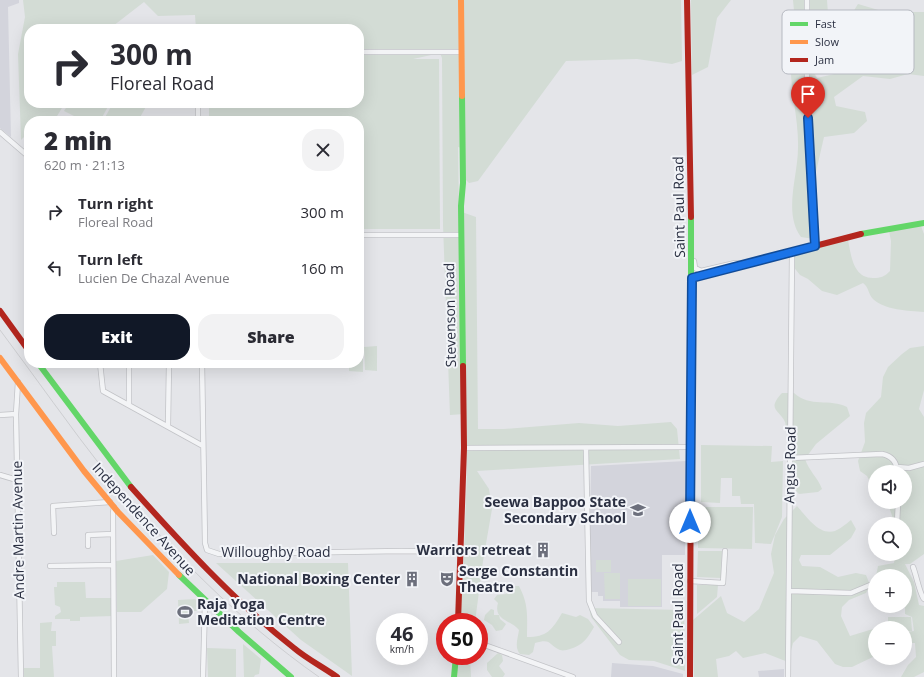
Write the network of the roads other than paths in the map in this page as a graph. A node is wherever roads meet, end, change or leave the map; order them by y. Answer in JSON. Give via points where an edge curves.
{"nodes":[{"id":1,"x":687,"y":0,"type":"edge"},
{"id":2,"x":459,"y":2,"type":"edge"},
{"id":3,"x":364,"y":52,"type":"edge"},
{"id":4,"x":460,"y":52,"type":"junction"},
{"id":5,"x":807,"y":74,"type":"edge"},
{"id":6,"x":0,"y":132,"type":"edge"},
{"id":7,"x":24,"y":153,"type":"edge"},
{"id":8,"x":924,"y":223,"type":"edge"},
{"id":9,"x":364,"y":235,"type":"edge"},
{"id":10,"x":461,"y":235,"type":"junction"},
{"id":11,"x":691,"y":236,"type":"junction"},
{"id":12,"x":815,"y":246,"type":"junction"},
{"id":13,"x":792,"y":253,"type":"junction"},
{"id":14,"x":744,"y":265,"type":"junction"},
{"id":15,"x":692,"y":278,"type":"junction"},
{"id":16,"x":0,"y":311,"type":"edge"},
{"id":17,"x":24,"y":344,"type":"edge"},
{"id":18,"x":0,"y":358,"type":"edge"},
{"id":19,"x":42,"y":368,"type":"edge"},
{"id":20,"x":101,"y":368,"type":"edge"},
{"id":21,"x":130,"y":368,"type":"edge"},
{"id":22,"x":169,"y":368,"type":"edge"},
{"id":23,"x":202,"y":368,"type":"edge"},
{"id":24,"x":18,"y":382,"type":"junction"},
{"id":25,"x":129,"y":405,"type":"junction"},
{"id":26,"x":0,"y":414,"type":"edge"},
{"id":27,"x":16,"y":414,"type":"junction"},
{"id":28,"x":168,"y":425,"type":"junction"},
{"id":29,"x":204,"y":446,"type":"junction"},
{"id":30,"x":690,"y":446,"type":"junction"},
{"id":31,"x":464,"y":448,"type":"junction"},
{"id":32,"x":586,"y":449,"type":"junction"},
{"id":33,"x":790,"y":458,"type":"junction"},
{"id":34,"x":924,"y":464,"type":"edge"},
{"id":35,"x":896,"y":465,"type":"edge"},
{"id":36,"x":912,"y":467,"type":"edge"},
{"id":37,"x":0,"y":475,"type":"edge"},
{"id":38,"x":17,"y":480,"type":"junction"},
{"id":39,"x":112,"y":505,"type":"junction"},
{"id":40,"x":54,"y":533,"type":"dead end"},
{"id":41,"x":113,"y":534,"type":"junction"},
{"id":42,"x":88,"y":546,"type":"dead end"},
{"id":43,"x":461,"y":552,"type":"junction"},
{"id":44,"x":725,"y":552,"type":"dead end"},
{"id":45,"x":113,"y":565,"type":"junction"},
{"id":46,"x":50,"y":566,"type":"dead end"},
{"id":47,"x":912,"y":567,"type":"dead end"},
{"id":48,"x":690,"y":582,"type":"junction"},
{"id":49,"x":868,"y":586,"type":"edge"},
{"id":50,"x":790,"y":591,"type":"junction"},
{"id":51,"x":924,"y":599,"type":"edge"},
{"id":52,"x":205,"y":602,"type":"junction"},
{"id":53,"x":458,"y":613,"type":"edge"},
{"id":54,"x":619,"y":642,"type":"dead end"},
{"id":55,"x":488,"y":646,"type":"edge"},
{"id":56,"x":455,"y":665,"type":"edge"},
{"id":57,"x":289,"y":676,"type":"edge"},
{"id":58,"x":21,"y":677,"type":"edge"},
{"id":59,"x":114,"y":677,"type":"edge"},
{"id":60,"x":203,"y":677,"type":"edge"},
{"id":61,"x":337,"y":677,"type":"edge"},
{"id":62,"x":454,"y":677,"type":"edge"},
{"id":63,"x":573,"y":677,"type":"edge"},
{"id":64,"x":690,"y":677,"type":"edge"},
{"id":65,"x":788,"y":677,"type":"edge"}],
"edges":[{"from":1,"to":11,"type":"street","name":"Saint Paul Road"},
{"from":2,"to":4,"type":"street","name":"Stevenson Road"},
{"from":3,"to":4,"type":"street"},
{"from":4,"to":10,"type":"street","name":"Stevenson Road","via":[[463,183]]},
{"from":5,"to":12,"type":"street"},
{"from":6,"to":7,"type":"street"},
{"from":8,"to":12,"type":"street","via":[[866,233]]},
{"from":9,"to":10,"type":"street"},
{"from":10,"to":31,"type":"street","name":"Stevenson Road"},
{"from":11,"to":14,"type":"street","via":[[694,242],[694,264],[698,270],[735,263]]},
{"from":11,"to":15,"type":"street","name":"Saint Paul Road"},
{"from":12,"to":13,"type":"street"},
{"from":13,"to":14,"type":"street"},
{"from":13,"to":33,"type":"street","name":"Angus Road"},
{"from":14,"to":15,"type":"street"},
{"from":15,"to":30,"type":"street","name":"Saint Paul Road"},
{"from":16,"to":17,"type":"street"},
{"from":18,"to":24,"type":"street","name":"Independence Avenue"},
{"from":19,"to":61,"type":"street","via":[[128,484],[207,569],[254,616],[295,649]]},
{"from":20,"to":25,"type":"street","via":[[103,391]]},
{"from":21,"to":25,"type":"street"},
{"from":22,"to":28,"type":"street"},
{"from":23,"to":29,"type":"street","name":"Willoughby Road"},
{"from":24,"to":27,"type":"street","name":"Andre Martin Avenue"},
{"from":24,"to":39,"type":"street","name":"Independence Avenue"},
{"from":25,"to":28,"type":"street"},
{"from":26,"to":27,"type":"street"},
{"from":27,"to":38,"type":"street","name":"Andre Martin Avenue"},
{"from":28,"to":29,"type":"street"},
{"from":29,"to":43,"type":"street","name":"Willoughby Road","via":[[207,550]]},
{"from":30,"to":32,"type":"street"},
{"from":30,"to":48,"type":"street","name":"Saint Paul Road"},
{"from":31,"to":32,"type":"street"},
{"from":31,"to":43,"type":"street","name":"Stevenson Road"},
{"from":32,"to":54,"type":"street","via":[[586,552],[589,601],[594,616]]},
{"from":33,"to":35,"type":"street","via":[[882,454],[894,460]]},
{"from":33,"to":50,"type":"street","name":"Angus Road"},
{"from":34,"to":36,"type":"street"},
{"from":37,"to":38,"type":"street"},
{"from":38,"to":58,"type":"street","name":"Andre Martin Avenue"},
{"from":39,"to":40,"type":"street","via":[[54,506]]},
{"from":39,"to":41,"type":"street"},
{"from":39,"to":52,"type":"street","name":"Independence Avenue"},
{"from":41,"to":42,"type":"street","via":[[88,534]]},
{"from":41,"to":45,"type":"street"},
{"from":43,"to":53,"type":"street","name":"Stevenson Road"},
{"from":44,"to":48,"type":"street","via":[[723,583]]},
{"from":45,"to":46,"type":"street"},
{"from":45,"to":59,"type":"street"},
{"from":47,"to":51,"type":"street"},
{"from":48,"to":64,"type":"street","name":"Saint Paul Road"},
{"from":49,"to":50,"type":"street","via":[[851,593]]},
{"from":50,"to":65,"type":"street","name":"Angus Road"},
{"from":52,"to":57,"type":"street","name":"Independence Avenue"},
{"from":52,"to":60,"type":"street"},
{"from":55,"to":63,"type":"street"},
{"from":56,"to":62,"type":"street"}]}
